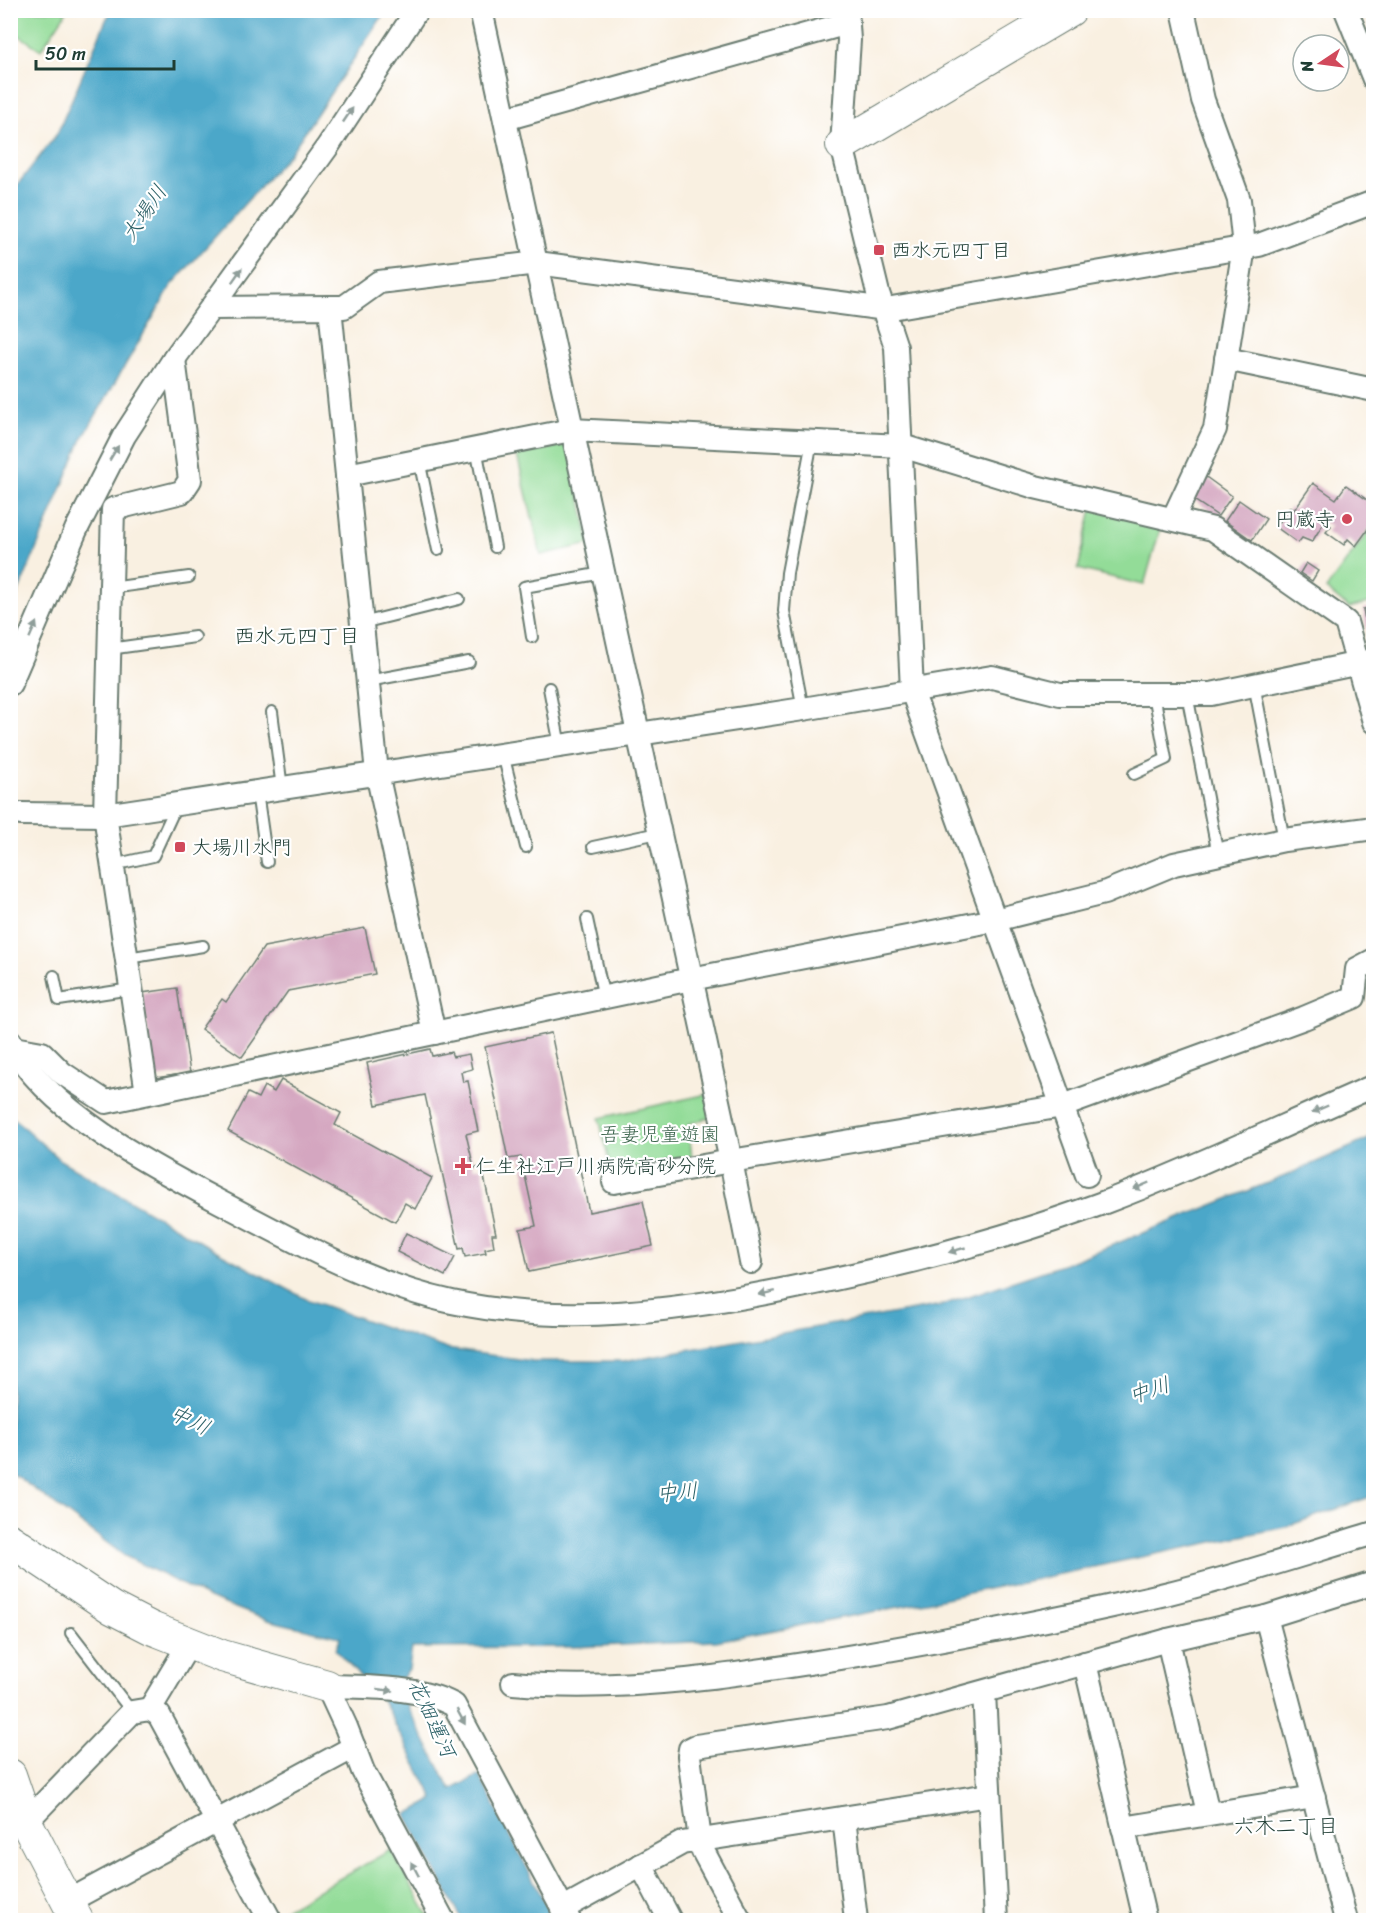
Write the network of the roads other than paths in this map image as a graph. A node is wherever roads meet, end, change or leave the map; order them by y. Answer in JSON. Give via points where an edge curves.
{"nodes":[{"id":1,"x":417,"y":10,"type":"edge"},
{"id":2,"x":481,"y":10,"type":"edge"},
{"id":3,"x":1071,"y":10,"type":"edge"},
{"id":4,"x":1183,"y":10,"type":"edge"},
{"id":5,"x":1346,"y":10,"type":"edge"},
{"id":6,"x":847,"y":17,"type":"edge"},
{"id":7,"x":1374,"y":79,"type":"edge"},
{"id":8,"x":505,"y":119,"type":"junction"},
{"id":9,"x":842,"y":145,"type":"junction"},
{"id":10,"x":1374,"y":202,"type":"edge"},
{"id":11,"x":1244,"y":247,"type":"junction"},
{"id":12,"x":537,"y":263,"type":"junction"},
{"id":13,"x":330,"y":307,"type":"junction"},
{"id":14,"x":214,"y":308,"type":"junction"},
{"id":15,"x":886,"y":309,"type":"junction"},
{"id":16,"x":174,"y":359,"type":"junction"},
{"id":17,"x":1226,"y":359,"type":"junction"},
{"id":18,"x":1374,"y":390,"type":"edge"},
{"id":19,"x":571,"y":430,"type":"junction"},
{"id":20,"x":812,"y":441,"type":"junction"},
{"id":21,"x":902,"y":446,"type":"junction"},
{"id":22,"x":477,"y":448,"type":"junction"},
{"id":23,"x":419,"y":460,"type":"junction"},
{"id":24,"x":347,"y":474,"type":"junction"},
{"id":25,"x":1173,"y":519,"type":"junction"},
{"id":26,"x":495,"y":547,"type":"dead end"},
{"id":27,"x":438,"y":550,"type":"dead end"},
{"id":28,"x":603,"y":573,"type":"junction"},
{"id":29,"x":189,"y":577,"type":"dead end"},
{"id":30,"x":111,"y":588,"type":"junction"},
{"id":31,"x":459,"y":599,"type":"dead end"},
{"id":32,"x":362,"y":622,"type":"junction"},
{"id":33,"x":195,"y":637,"type":"dead end"},
{"id":34,"x":532,"y":638,"type":"dead end"},
{"id":35,"x":109,"y":649,"type":"junction"},
{"id":36,"x":1365,"y":661,"type":"edge"},
{"id":37,"x":469,"y":662,"type":"dead end"},
{"id":38,"x":368,"y":681,"type":"junction"},
{"id":39,"x":10,"y":684,"type":"edge"},
{"id":40,"x":1254,"y":684,"type":"junction"},
{"id":41,"x":549,"y":688,"type":"dead end"},
{"id":42,"x":912,"y":691,"type":"junction"},
{"id":43,"x":1154,"y":694,"type":"junction"},
{"id":44,"x":1187,"y":694,"type":"junction"},
{"id":45,"x":803,"y":709,"type":"junction"},
{"id":46,"x":272,"y":711,"type":"dead end"},
{"id":47,"x":1374,"y":722,"type":"edge"},
{"id":48,"x":638,"y":734,"type":"junction"},
{"id":49,"x":560,"y":746,"type":"junction"},
{"id":50,"x":503,"y":754,"type":"junction"},
{"id":51,"x":377,"y":773,"type":"junction"},
{"id":52,"x":1134,"y":774,"type":"dead end"},
{"id":53,"x":282,"y":788,"type":"junction"},
{"id":54,"x":258,"y":792,"type":"junction"},
{"id":55,"x":177,"y":804,"type":"junction"},
{"id":56,"x":21,"y":814,"type":"dead end"},
{"id":57,"x":105,"y":815,"type":"junction"},
{"id":58,"x":1374,"y":828,"type":"edge"},
{"id":59,"x":658,"y":833,"type":"junction"},
{"id":60,"x":1284,"y":840,"type":"junction"},
{"id":61,"x":526,"y":847,"type":"dead end"},
{"id":62,"x":593,"y":847,"type":"dead end"},
{"id":63,"x":1218,"y":855,"type":"junction"},
{"id":64,"x":267,"y":862,"type":"dead end"},
{"id":65,"x":113,"y":865,"type":"junction"},
{"id":66,"x":587,"y":919,"type":"dead end"},
{"id":67,"x":995,"y":920,"type":"junction"},
{"id":68,"x":203,"y":946,"type":"dead end"},
{"id":69,"x":127,"y":958,"type":"junction"},
{"id":70,"x":1374,"y":960,"type":"edge"},
{"id":71,"x":54,"y":976,"type":"dead end"},
{"id":72,"x":691,"y":979,"type":"junction"},
{"id":73,"x":132,"y":989,"type":"junction"},
{"id":74,"x":604,"y":998,"type":"junction"},
{"id":75,"x":434,"y":1033,"type":"junction"},
{"id":76,"x":12,"y":1044,"type":"edge"},
{"id":77,"x":1374,"y":1086,"type":"edge"},
{"id":78,"x":147,"y":1093,"type":"junction"},
{"id":79,"x":1062,"y":1106,"type":"junction"},
{"id":80,"x":731,"y":1161,"type":"junction"},
{"id":81,"x":1087,"y":1175,"type":"dead end"},
{"id":82,"x":614,"y":1182,"type":"dead end"},
{"id":83,"x":751,"y":1262,"type":"dead end"},
{"id":84,"x":1374,"y":1533,"type":"edge"},
{"id":85,"x":12,"y":1545,"type":"edge"},
{"id":86,"x":1374,"y":1583,"type":"edge"},
{"id":87,"x":1266,"y":1617,"type":"junction"},
{"id":88,"x":71,"y":1634,"type":"dead end"},
{"id":89,"x":1168,"y":1640,"type":"junction"},
{"id":90,"x":189,"y":1644,"type":"junction"},
{"id":91,"x":1085,"y":1663,"type":"junction"},
{"id":92,"x":513,"y":1683,"type":"dead end"},
{"id":93,"x":327,"y":1686,"type":"junction"},
{"id":94,"x":984,"y":1693,"type":"junction"},
{"id":95,"x":141,"y":1710,"type":"junction"},
{"id":96,"x":354,"y":1747,"type":"junction"},
{"id":97,"x":10,"y":1775,"type":"edge"},
{"id":98,"x":989,"y":1795,"type":"junction"},
{"id":99,"x":1314,"y":1797,"type":"junction"},
{"id":100,"x":1208,"y":1814,"type":"junction"},
{"id":101,"x":844,"y":1818,"type":"junction"},
{"id":102,"x":217,"y":1821,"type":"junction"},
{"id":103,"x":26,"y":1822,"type":"junction"},
{"id":104,"x":1123,"y":1828,"type":"junction"},
{"id":105,"x":700,"y":1840,"type":"junction"},
{"id":106,"x":641,"y":1866,"type":"junction"},
{"id":107,"x":72,"y":1911,"type":"edge"},
{"id":108,"x":565,"y":1915,"type":"edge"},
{"id":109,"x":270,"y":1920,"type":"edge"},
{"id":110,"x":443,"y":1920,"type":"edge"},
{"id":111,"x":670,"y":1920,"type":"edge"},
{"id":112,"x":740,"y":1920,"type":"edge"},
{"id":113,"x":856,"y":1920,"type":"edge"},
{"id":114,"x":996,"y":1920,"type":"edge"},
{"id":115,"x":1145,"y":1920,"type":"edge"},
{"id":116,"x":1346,"y":1920,"type":"edge"}],
"edges":[{"from":14,"to":1,"type":"street","one_way":true,"via":[[328,146]]},
{"from":2,"to":8,"type":"street"},
{"from":3,"to":9,"type":"street"},
{"from":4,"to":11,"type":"street","via":[[1203,100],[1239,200]]},
{"from":5,"to":7,"type":"street"},
{"from":6,"to":8,"type":"street"},
{"from":6,"to":9,"type":"street"},
{"from":8,"to":12,"type":"street"},
{"from":9,"to":15,"type":"street","via":[[878,293]]},
{"from":10,"to":11,"type":"street","via":[[1259,245]]},
{"from":11,"to":15,"type":"street"},
{"from":11,"to":17,"type":"street"},
{"from":12,"to":13,"type":"street","via":[[392,279],[379,282],[344,307]]},
{"from":12,"to":15,"type":"street"},
{"from":12,"to":19,"type":"street"},
{"from":13,"to":14,"type":"street"},
{"from":13,"to":24,"type":"street"},
{"from":14,"to":16,"type":"street"},
{"from":15,"to":21,"type":"street","via":[[896,347]]},
{"from":16,"to":30,"type":"street","via":[[190,480],[182,492],[113,508]]},
{"from":39,"to":16,"type":"street","one_way":true,"via":[[108,463]]},
{"from":17,"to":18,"type":"street"},
{"from":17,"to":25,"type":"street","via":[[1215,429]]},
{"from":19,"to":20,"type":"street"},
{"from":19,"to":22,"type":"street"},
{"from":19,"to":28,"type":"street"},
{"from":20,"to":21,"type":"street"},
{"from":20,"to":45,"type":"lane","via":[[787,573],[784,611]]},
{"from":21,"to":25,"type":"street","via":[[1035,487]]},
{"from":21,"to":42,"type":"street"},
{"from":22,"to":23,"type":"street"},
{"from":22,"to":26,"type":"lane"},
{"from":23,"to":24,"type":"street"},
{"from":23,"to":27,"type":"lane"},
{"from":24,"to":32,"type":"street"},
{"from":25,"to":36,"type":"street","via":[[1213,529],[1346,622]]},
{"from":28,"to":34,"type":"lane","via":[[524,587]]},
{"from":28,"to":48,"type":"street"},
{"from":29,"to":30,"type":"lane"},
{"from":30,"to":35,"type":"street"},
{"from":31,"to":32,"type":"lane"},
{"from":32,"to":38,"type":"street"},
{"from":33,"to":35,"type":"lane"},
{"from":35,"to":57,"type":"street"},
{"from":36,"to":40,"type":"street"},
{"from":36,"to":47,"type":"street"},
{"from":37,"to":38,"type":"lane"},
{"from":38,"to":51,"type":"street"},
{"from":40,"to":44,"type":"street","via":[[1211,694]]},
{"from":40,"to":60,"type":"lane"},
{"from":41,"to":49,"type":"lane"},
{"from":42,"to":43,"type":"street","via":[[992,677],[1060,694]]},
{"from":42,"to":45,"type":"street"},
{"from":42,"to":67,"type":"street"},
{"from":43,"to":44,"type":"street"},
{"from":43,"to":52,"type":"lane","via":[[1166,759]]},
{"from":44,"to":63,"type":"lane"},
{"from":45,"to":48,"type":"street"},
{"from":46,"to":53,"type":"lane"},
{"from":48,"to":49,"type":"street"},
{"from":48,"to":59,"type":"street"},
{"from":49,"to":50,"type":"street"},
{"from":50,"to":51,"type":"street"},
{"from":50,"to":61,"type":"lane"},
{"from":51,"to":53,"type":"street"},
{"from":51,"to":75,"type":"street"},
{"from":53,"to":54,"type":"street"},
{"from":54,"to":55,"type":"street"},
{"from":54,"to":64,"type":"lane"},
{"from":55,"to":57,"type":"street"},
{"from":55,"to":65,"type":"lane","via":[[153,856]]},
{"from":56,"to":57,"type":"street"},
{"from":57,"to":65,"type":"street"},
{"from":58,"to":60,"type":"street"},
{"from":59,"to":62,"type":"lane"},
{"from":59,"to":72,"type":"street"},
{"from":60,"to":63,"type":"street"},
{"from":63,"to":67,"type":"street","via":[[1174,864],[1104,893]]},
{"from":65,"to":69,"type":"street"},
{"from":66,"to":74,"type":"lane"},
{"from":67,"to":72,"type":"street"},
{"from":67,"to":79,"type":"street"},
{"from":68,"to":69,"type":"lane"},
{"from":69,"to":73,"type":"street"},
{"from":70,"to":79,"type":"street","via":[[1357,969],[1354,997]]},
{"from":71,"to":73,"type":"lane","via":[[59,1000]]},
{"from":72,"to":74,"type":"street"},
{"from":72,"to":80,"type":"street"},
{"from":73,"to":78,"type":"street"},
{"from":74,"to":75,"type":"street"},
{"from":75,"to":78,"type":"street"},
{"from":77,"to":76,"type":"street","one_way":true,"via":[[1102,1203],[918,1261],[689,1307],[550,1315],[482,1308],[419,1293],[268,1227],[168,1173],[90,1124],[49,1093]]},
{"from":76,"to":78,"type":"street","via":[[42,1053],[62,1073],[106,1102]]},
{"from":79,"to":80,"type":"street"},
{"from":79,"to":81,"type":"street"},
{"from":80,"to":82,"type":"street"},
{"from":80,"to":83,"type":"street"},
{"from":84,"to":92,"type":"street","via":[[1176,1591],[983,1634],[697,1680],[552,1686]]},
{"from":85,"to":90,"type":"street","via":[[112,1608]]},
{"from":86,"to":87,"type":"street"},
{"from":87,"to":89,"type":"street"},
{"from":87,"to":99,"type":"street"},
{"from":88,"to":95,"type":"lane"},
{"from":89,"to":91,"type":"street"},
{"from":89,"to":100,"type":"street"},
{"from":90,"to":93,"type":"street"},
{"from":90,"to":95,"type":"street"},
{"from":91,"to":94,"type":"street"},
{"from":91,"to":104,"type":"street"},
{"from":93,"to":96,"type":"street"},
{"from":93,"to":108,"type":"street","one_way":true,"via":[[412,1693],[441,1698],[454,1705]]},
{"from":94,"to":98,"type":"street"},
{"from":94,"to":105,"type":"street","via":[[888,1718],[690,1749]]},
{"from":95,"to":102,"type":"street","via":[[159,1715]]},
{"from":95,"to":103,"type":"street"},
{"from":96,"to":102,"type":"street"},
{"from":110,"to":96,"type":"street","one_way":true},
{"from":97,"to":103,"type":"street"},
{"from":98,"to":101,"type":"street"},
{"from":98,"to":114,"type":"street"},
{"from":99,"to":100,"type":"street"},
{"from":99,"to":116,"type":"street"},
{"from":100,"to":104,"type":"street"},
{"from":101,"to":105,"type":"street"},
{"from":101,"to":113,"type":"street"},
{"from":102,"to":107,"type":"street"},
{"from":102,"to":109,"type":"street"},
{"from":103,"to":107,"type":"street"},
{"from":104,"to":115,"type":"street"},
{"from":105,"to":106,"type":"street","via":[[682,1843]]},
{"from":105,"to":112,"type":"street"},
{"from":106,"to":108,"type":"street"},
{"from":106,"to":111,"type":"street"}]}
